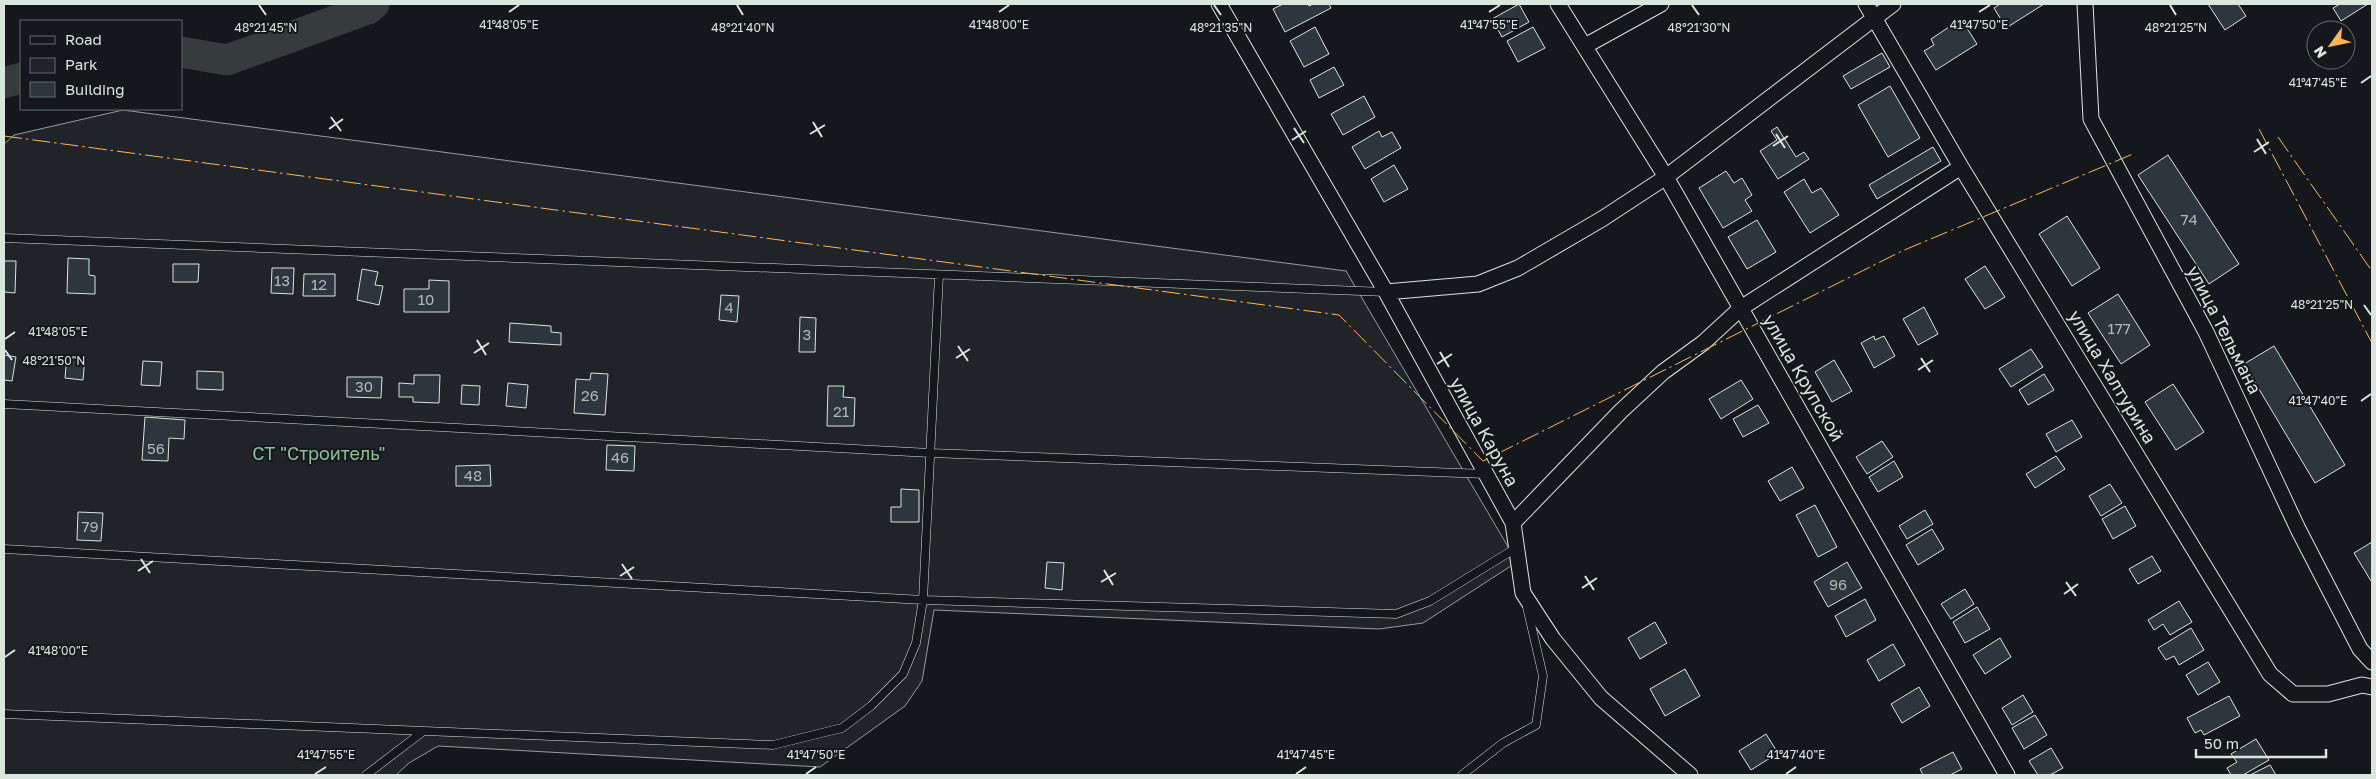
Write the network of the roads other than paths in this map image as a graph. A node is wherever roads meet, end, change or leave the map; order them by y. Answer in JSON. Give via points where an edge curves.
{"nodes":[{"id":1,"x":1219,"y":4,"type":"edge"},
{"id":2,"x":1558,"y":4,"type":"edge"},
{"id":3,"x":1661,"y":4,"type":"edge"},
{"id":4,"x":1866,"y":4,"type":"edge"},
{"id":5,"x":1893,"y":4,"type":"edge"},
{"id":6,"x":2085,"y":4,"type":"edge"},
{"id":7,"x":1874,"y":18,"type":"junction"},
{"id":8,"x":1585,"y":46,"type":"junction"},
{"id":9,"x":1961,"y":166,"type":"junction"},
{"id":10,"x":1666,"y":177,"type":"junction"},
{"id":11,"x":4,"y":238,"type":"edge"},
{"id":12,"x":939,"y":275,"type":"junction"},
{"id":13,"x":1386,"y":292,"type":"junction"},
{"id":14,"x":1741,"y":308,"type":"junction"},
{"id":15,"x":4,"y":404,"type":"edge"},
{"id":16,"x":930,"y":453,"type":"junction"},
{"id":17,"x":1486,"y":474,"type":"junction"},
{"id":18,"x":1513,"y":523,"type":"junction"},
{"id":19,"x":1516,"y":548,"type":"junction"},
{"id":20,"x":4,"y":549,"type":"edge"},
{"id":21,"x":1523,"y":593,"type":"junction"},
{"id":22,"x":923,"y":600,"type":"junction"},
{"id":23,"x":2372,"y":662,"type":"edge"},
{"id":24,"x":2372,"y":687,"type":"edge"},
{"id":25,"x":4,"y":714,"type":"edge"},
{"id":26,"x":422,"y":733,"type":"junction"},
{"id":27,"x":366,"y":775,"type":"edge"},
{"id":28,"x":1462,"y":775,"type":"edge"},
{"id":29,"x":1690,"y":775,"type":"edge"},
{"id":30,"x":2007,"y":775,"type":"edge"}],
"edges":[{"from":1,"to":13,"type":"street","name":"улица Каруна"},
{"from":2,"to":8,"type":"street","name":"улица Крупской"},
{"from":3,"to":8,"type":"street"},
{"from":4,"to":7,"type":"street","name":"улица Халтурина"},
{"from":5,"to":7,"type":"street"},
{"from":6,"to":23,"type":"street","name":"улица Тельмана","via":[[2091,119],[2206,332],[2298,529],[2360,649]]},
{"from":7,"to":9,"type":"street","name":"улица Халтурина"},
{"from":7,"to":10,"type":"street"},
{"from":8,"to":10,"type":"street","name":"улица Крупской"},
{"from":9,"to":14,"type":"street"},
{"from":9,"to":24,"type":"street","name":"улица Халтурина","via":[[2270,674],[2293,694],[2328,694],[2362,685]]},
{"from":10,"to":13,"type":"street","via":[[1518,268],[1478,284]]},
{"from":10,"to":14,"type":"street","name":"улица Крупской"},
{"from":11,"to":12,"type":"lane"},
{"from":12,"to":13,"type":"lane"},
{"from":12,"to":16,"type":"lane"},
{"from":13,"to":17,"type":"street","name":"улица Каруна"},
{"from":14,"to":18,"type":"street","via":[[1621,411]]},
{"from":14,"to":30,"type":"street","name":"улица Крупской"},
{"from":15,"to":16,"type":"lane"},
{"from":16,"to":17,"type":"lane"},
{"from":16,"to":22,"type":"lane"},
{"from":17,"to":18,"type":"street","name":"улица Каруна"},
{"from":18,"to":19,"type":"street","name":"улица Каруна"},
{"from":19,"to":21,"type":"street","name":"улица Каруна"},
{"from":19,"to":22,"type":"lane","via":[[1430,601],[1396,614]]},
{"from":20,"to":22,"type":"lane"},
{"from":21,"to":28,"type":"lane","via":[[1543,676],[1536,725],[1503,743]]},
{"from":21,"to":29,"type":"street","name":"улица Каруна","via":[[1554,639],[1601,698]]},
{"from":22,"to":26,"type":"lane","via":[[916,643],[903,674],[871,706],[842,728],[773,745]]},
{"from":25,"to":26,"type":"lane"},
{"from":26,"to":27,"type":"lane"}]}
